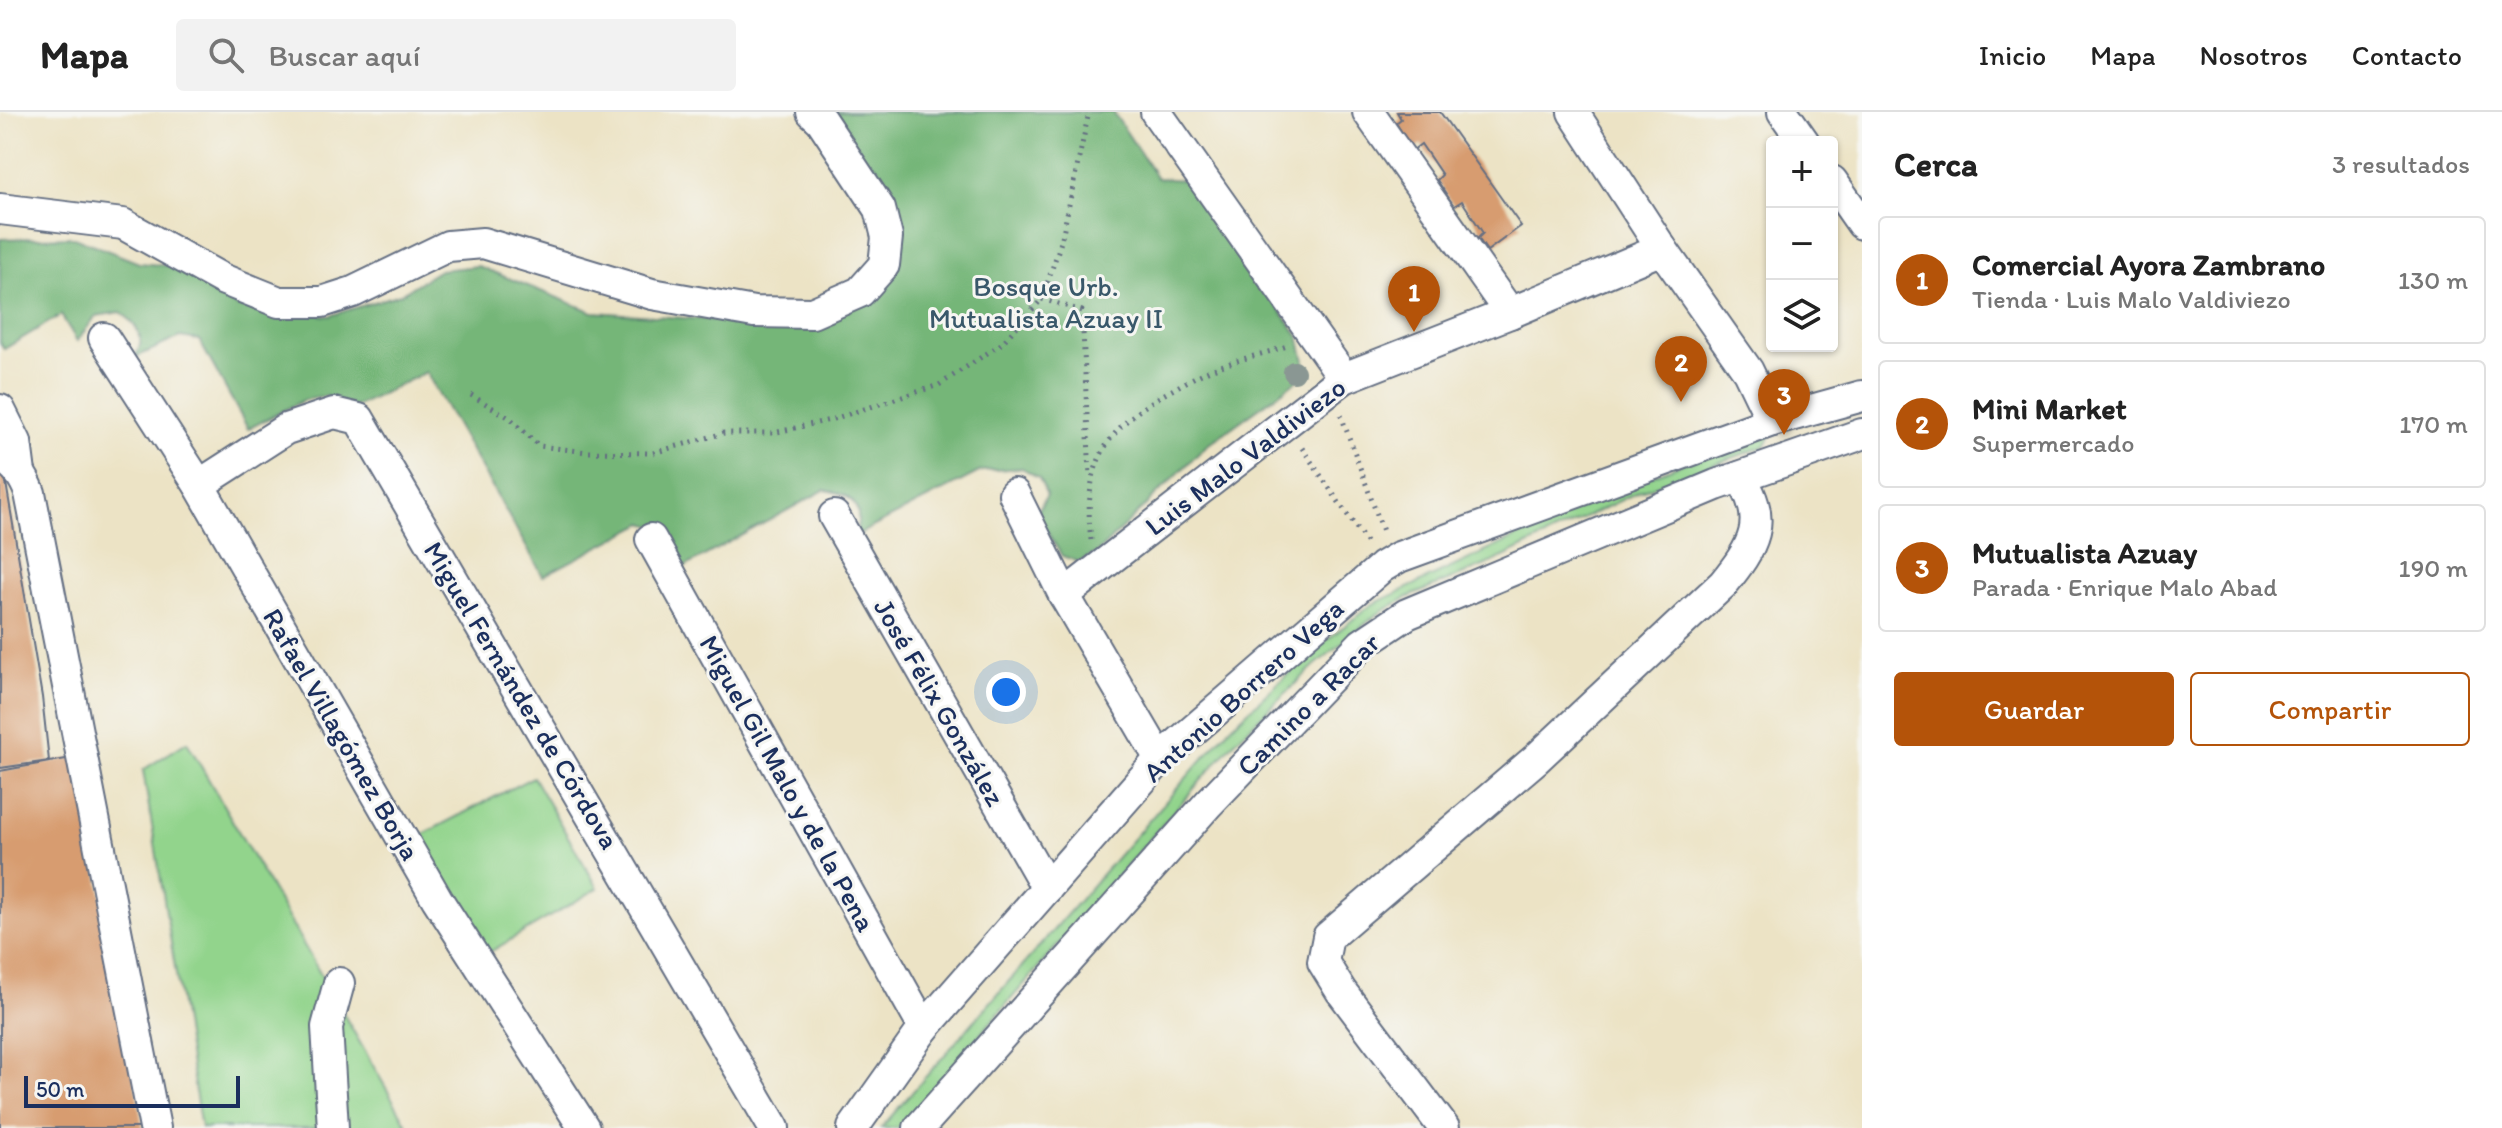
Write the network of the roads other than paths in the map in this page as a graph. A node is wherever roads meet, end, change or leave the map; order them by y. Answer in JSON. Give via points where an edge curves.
{"nodes":[{"id":1,"x":812,"y":112,"type":"edge"},
{"id":2,"x":1156,"y":112,"type":"edge"},
{"id":3,"x":1368,"y":112,"type":"edge"},
{"id":4,"x":1573,"y":112,"type":"edge"},
{"id":5,"x":1783,"y":112,"type":"edge"},
{"id":6,"x":1800,"y":136,"type":"edge"},
{"id":7,"x":1838,"y":190,"type":"edge"},
{"id":8,"x":0,"y":209,"type":"edge"},
{"id":9,"x":1862,"y":224,"type":"edge"},
{"id":10,"x":1662,"y":249,"type":"junction"},
{"id":11,"x":1510,"y":313,"type":"junction"},
{"id":12,"x":104,"y":338,"type":"dead end"},
{"id":13,"x":1338,"y":383,"type":"junction"},
{"id":14,"x":1862,"y":396,"type":"edge"},
{"id":15,"x":0,"y":410,"type":"edge"},
{"id":16,"x":1765,"y":423,"type":"junction"},
{"id":17,"x":1862,"y":434,"type":"edge"},
{"id":18,"x":10,"y":465,"type":"edge"},
{"id":19,"x":1740,"y":477,"type":"junction"},
{"id":20,"x":199,"y":485,"type":"junction"},
{"id":21,"x":1014,"y":494,"type":"dead end"},
{"id":22,"x":834,"y":516,"type":"dead end"},
{"id":23,"x":651,"y":539,"type":"dead end"},
{"id":24,"x":1064,"y":595,"type":"junction"},
{"id":25,"x":1160,"y":759,"type":"junction"},
{"id":26,"x":1047,"y":888,"type":"junction"},
{"id":27,"x":339,"y":983,"type":"dead end"},
{"id":28,"x":924,"y":1028,"type":"junction"},
{"id":29,"x":155,"y":1128,"type":"edge"},
{"id":30,"x":333,"y":1128,"type":"edge"},
{"id":31,"x":584,"y":1128,"type":"edge"},
{"id":32,"x":774,"y":1128,"type":"edge"},
{"id":33,"x":853,"y":1128,"type":"edge"},
{"id":34,"x":919,"y":1128,"type":"edge"},
{"id":35,"x":1444,"y":1128,"type":"edge"}],
"edges":[{"from":1,"to":8,"type":"street","via":[[880,209],[887,237],[884,265],[860,292],[812,313],[754,312],[652,294],[483,243],[448,246],[322,302],[279,302],[222,279],[123,224]]},
{"from":2,"to":13,"type":"street","via":[[1315,336]]},
{"from":3,"to":11,"type":"street"},
{"from":4,"to":10,"type":"street"},
{"from":5,"to":6,"type":"street"},
{"from":7,"to":9,"type":"street"},
{"from":10,"to":11,"type":"street","name":"Luis Malo Valdiviezo"},
{"from":10,"to":16,"type":"street","via":[[1748,371]]},
{"from":11,"to":13,"type":"street","name":"Luis Malo Valdiviezo"},
{"from":12,"to":20,"type":"street","name":"Rafael Villagómez Borja"},
{"from":13,"to":24,"type":"street","name":"Luis Malo Valdiviezo"},
{"from":14,"to":16,"type":"street","name":"Antonio Borrero Vega"},
{"from":15,"to":18,"type":"street","via":[[16,442]]},
{"from":16,"to":25,"type":"street","name":"Antonio Borrero Vega","via":[[1399,557]]},
{"from":17,"to":19,"type":"street","name":"Camino a Racar"},
{"from":18,"to":29,"type":"street","via":[[30,493]]},
{"from":19,"to":34,"type":"street","name":"Camino a Racar","via":[[1407,614],[1362,644],[1208,804]]},
{"from":19,"to":35,"type":"street","via":[[1757,516],[1741,561],[1723,584],[1536,759],[1328,937],[1323,962]]},
{"from":20,"to":31,"type":"street","name":"Rafael Villagómez Borja","via":[[437,899]]},
{"from":20,"to":32,"type":"street","name":"Miguel Fernández de Córdova","via":[[286,429],[334,413],[359,419]]},
{"from":21,"to":24,"type":"street"},
{"from":22,"to":26,"type":"street","name":"José Félix González"},
{"from":23,"to":28,"type":"street","name":"Miguel Gil Malo y de la Pena"},
{"from":24,"to":25,"type":"street"},
{"from":25,"to":26,"type":"street","name":"Antonio Borrero Vega"},
{"from":26,"to":28,"type":"street","name":"Antonio Borrero Vega"},
{"from":27,"to":30,"type":"street","via":[[327,1027]]},
{"from":28,"to":33,"type":"street","name":"Antonio Borrero Vega"}]}
